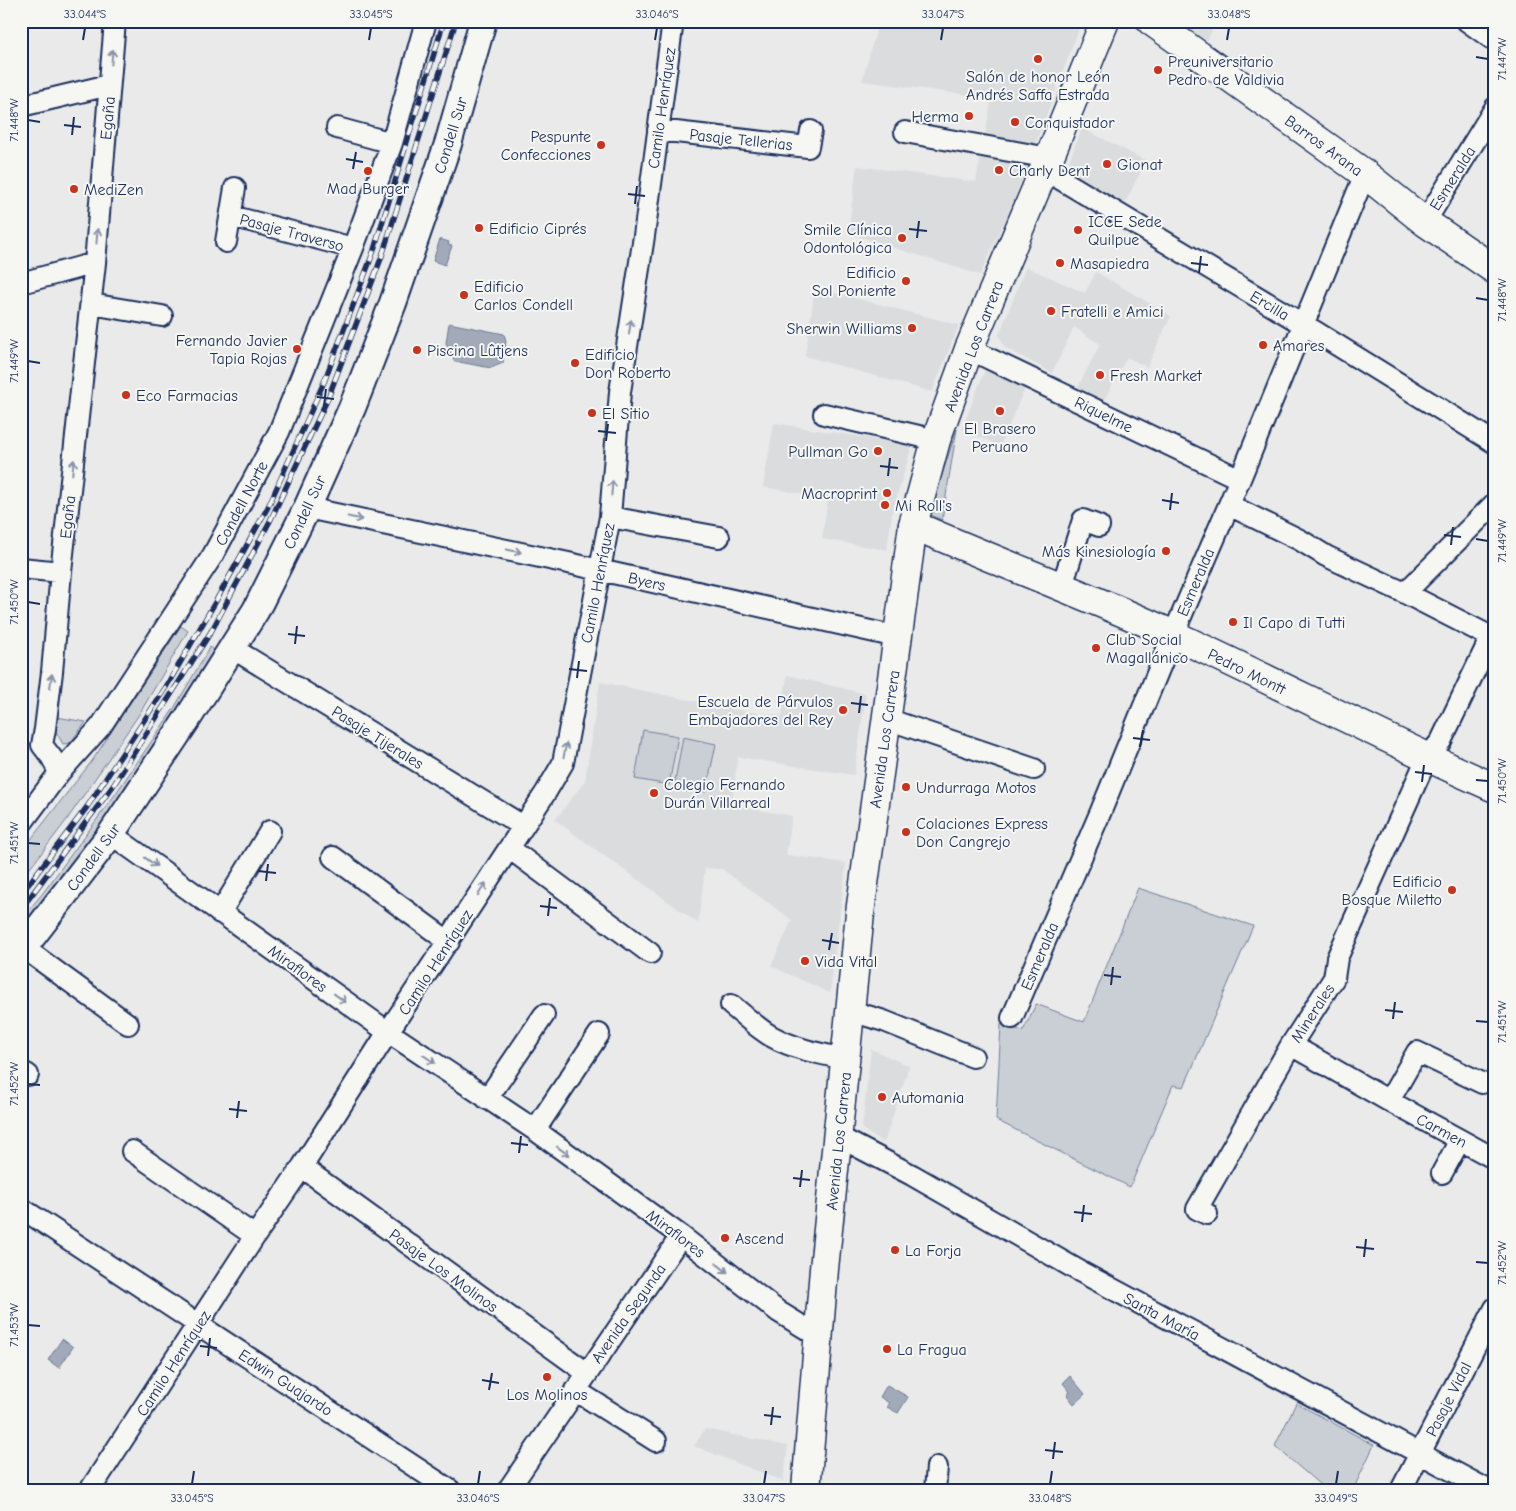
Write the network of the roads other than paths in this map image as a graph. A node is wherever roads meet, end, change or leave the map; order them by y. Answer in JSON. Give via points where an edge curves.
{"nodes":[{"id":1,"x":115,"y":21,"type":"edge"},
{"id":2,"x":426,"y":21,"type":"edge"},
{"id":3,"x":483,"y":21,"type":"edge"},
{"id":4,"x":673,"y":21,"type":"edge"},
{"id":5,"x":1105,"y":21,"type":"edge"},
{"id":6,"x":1151,"y":21,"type":"edge"},
{"id":7,"x":1467,"y":21,"type":"edge"},
{"id":8,"x":1495,"y":41,"type":"edge"},
{"id":9,"x":109,"y":85,"type":"junction"},
{"id":10,"x":21,"y":106,"type":"edge"},
{"id":11,"x":1495,"y":108,"type":"edge"},
{"id":12,"x":337,"y":128,"type":"dead end"},
{"id":13,"x":658,"y":130,"type":"junction"},
{"id":14,"x":810,"y":131,"type":"dead end"},
{"id":15,"x":904,"y":132,"type":"dead end"},
{"id":16,"x":392,"y":143,"type":"junction"},
{"id":17,"x":1047,"y":164,"type":"junction"},
{"id":18,"x":1365,"y":174,"type":"junction"},
{"id":19,"x":235,"y":188,"type":"dead end"},
{"id":20,"x":231,"y":216,"type":"junction"},
{"id":21,"x":1424,"y":222,"type":"junction"},
{"id":22,"x":226,"y":242,"type":"dead end"},
{"id":23,"x":353,"y":248,"type":"junction"},
{"id":24,"x":95,"y":262,"type":"junction"},
{"id":25,"x":1495,"y":270,"type":"edge"},
{"id":26,"x":21,"y":283,"type":"edge"},
{"id":27,"x":90,"y":304,"type":"junction"},
{"id":28,"x":162,"y":316,"type":"dead end"},
{"id":29,"x":1302,"y":324,"type":"junction"},
{"id":30,"x":969,"y":349,"type":"junction"},
{"id":31,"x":824,"y":414,"type":"dead end"},
{"id":32,"x":936,"y":440,"type":"junction"},
{"id":33,"x":1495,"y":443,"type":"edge"},
{"id":34,"x":1240,"y":479,"type":"junction"},
{"id":35,"x":1495,"y":503,"type":"edge"},
{"id":36,"x":1228,"y":504,"type":"junction"},
{"id":37,"x":307,"y":508,"type":"junction"},
{"id":38,"x":610,"y":517,"type":"junction"},
{"id":39,"x":913,"y":525,"type":"junction"},
{"id":40,"x":1099,"y":526,"type":"dead end"},
{"id":41,"x":720,"y":537,"type":"dead end"},
{"id":42,"x":21,"y":568,"type":"edge"},
{"id":43,"x":600,"y":570,"type":"junction"},
{"id":44,"x":61,"y":572,"type":"junction"},
{"id":45,"x":1062,"y":586,"type":"junction"},
{"id":46,"x":1405,"y":593,"type":"junction"},
{"id":47,"x":1173,"y":635,"type":"junction"},
{"id":48,"x":897,"y":637,"type":"junction"},
{"id":49,"x":1493,"y":638,"type":"edge"},
{"id":50,"x":232,"y":648,"type":"junction"},
{"id":51,"x":887,"y":719,"type":"junction"},
{"id":52,"x":1426,"y":758,"type":"junction"},
{"id":53,"x":56,"y":766,"type":"junction"},
{"id":54,"x":1034,"y":770,"type":"dead end"},
{"id":55,"x":1495,"y":788,"type":"edge"},
{"id":56,"x":21,"y":824,"type":"edge"},
{"id":57,"x":523,"y":826,"type":"junction"},
{"id":58,"x":270,"y":830,"type":"dead end"},
{"id":59,"x":111,"y":834,"type":"junction"},
{"id":60,"x":509,"y":848,"type":"junction"},
{"id":61,"x":333,"y":857,"type":"dead end"},
{"id":62,"x":220,"y":912,"type":"junction"},
{"id":63,"x":449,"y":942,"type":"junction"},
{"id":64,"x":23,"y":950,"type":"edge"},
{"id":65,"x":650,"y":953,"type":"dead end"},
{"id":66,"x":731,"y":1005,"type":"dead end"},
{"id":67,"x":851,"y":1012,"type":"junction"},
{"id":68,"x":544,"y":1015,"type":"dead end"},
{"id":69,"x":1012,"y":1018,"type":"dead end"},
{"id":70,"x":128,"y":1024,"type":"dead end"},
{"id":71,"x":388,"y":1032,"type":"junction"},
{"id":72,"x":599,"y":1034,"type":"dead end"},
{"id":73,"x":1291,"y":1045,"type":"junction"},
{"id":74,"x":973,"y":1057,"type":"dead end"},
{"id":75,"x":846,"y":1059,"type":"junction"},
{"id":76,"x":1482,"y":1083,"type":"dead end"},
{"id":77,"x":488,"y":1099,"type":"junction"},
{"id":78,"x":1389,"y":1101,"type":"junction"},
{"id":79,"x":534,"y":1130,"type":"junction"},
{"id":80,"x":838,"y":1137,"type":"junction"},
{"id":81,"x":1460,"y":1140,"type":"junction"},
{"id":82,"x":132,"y":1151,"type":"dead end"},
{"id":83,"x":1495,"y":1159,"type":"edge"},
{"id":84,"x":302,"y":1167,"type":"junction"},
{"id":85,"x":1442,"y":1173,"type":"dead end"},
{"id":86,"x":21,"y":1208,"type":"edge"},
{"id":87,"x":1207,"y":1214,"type":"dead end"},
{"id":88,"x":255,"y":1236,"type":"junction"},
{"id":89,"x":682,"y":1236,"type":"junction"},
{"id":90,"x":1495,"y":1308,"type":"edge"},
{"id":91,"x":198,"y":1324,"type":"junction"},
{"id":92,"x":818,"y":1336,"type":"junction"},
{"id":93,"x":587,"y":1373,"type":"junction"},
{"id":94,"x":575,"y":1390,"type":"junction"},
{"id":95,"x":656,"y":1441,"type":"dead end"},
{"id":96,"x":1420,"y":1454,"type":"junction"},
{"id":97,"x":937,"y":1467,"type":"dead end"},
{"id":98,"x":90,"y":1490,"type":"edge"},
{"id":99,"x":450,"y":1490,"type":"edge"},
{"id":100,"x":508,"y":1490,"type":"edge"},
{"id":101,"x":806,"y":1490,"type":"edge"},
{"id":102,"x":935,"y":1490,"type":"edge"},
{"id":103,"x":1401,"y":1490,"type":"edge"},
{"id":104,"x":1488,"y":1490,"type":"edge"}],
"edges":[{"from":9,"to":1,"type":"street","name":"Egaña","one_way":true},
{"from":2,"to":16,"type":"street","name":"Condell Norte"},
{"from":3,"to":37,"type":"street","name":"Condell Sur","via":[[448,144],[393,303],[352,408]]},
{"from":4,"to":13,"type":"street","name":"Camilo Henríquez"},
{"from":5,"to":17,"type":"main road","name":"Avenida Los Carrera"},
{"from":6,"to":18,"type":"main road","name":"Barros Arana"},
{"from":7,"to":8,"type":"street"},
{"from":9,"to":10,"type":"street"},
{"from":24,"to":9,"type":"street","name":"Egaña","one_way":true},
{"from":11,"to":21,"type":"street","name":"Esmeralda"},
{"from":12,"to":16,"type":"street"},
{"from":13,"to":14,"type":"street","name":"Pasaje Tellerias","via":[[808,147]]},
{"from":38,"to":13,"type":"street","name":"Camilo Henríquez","one_way":true,"via":[[620,392]]},
{"from":15,"to":17,"type":"street"},
{"from":16,"to":23,"type":"street","name":"Condell Norte"},
{"from":17,"to":29,"type":"street","name":"Ercilla"},
{"from":17,"to":30,"type":"main road","name":"Avenida Los Carrera"},
{"from":18,"to":21,"type":"main road","name":"Barros Arana"},
{"from":18,"to":29,"type":"street","name":"Esmeralda"},
{"from":19,"to":20,"type":"street","name":"Pasaje Traverso"},
{"from":20,"to":22,"type":"street","name":"Pasaje Traverso"},
{"from":20,"to":23,"type":"street","name":"Pasaje Traverso"},
{"from":21,"to":25,"type":"main road","name":"Barros Arana"},
{"from":23,"to":53,"type":"street","name":"Condell Norte","via":[[279,432],[236,516],[101,726]]},
{"from":24,"to":26,"type":"street"},
{"from":24,"to":27,"type":"street","name":"Egaña"},
{"from":27,"to":28,"type":"street"},
{"from":44,"to":27,"type":"street","name":"Egaña","one_way":true},
{"from":29,"to":33,"type":"street","name":"Ercilla"},
{"from":29,"to":34,"type":"street","name":"Esmeralda"},
{"from":30,"to":32,"type":"main road","name":"Avenida Los Carrera"},
{"from":30,"to":34,"type":"street","name":"Riquelme"},
{"from":31,"to":32,"type":"street"},
{"from":32,"to":39,"type":"main road","name":"Avenida Los Carrera"},
{"from":34,"to":36,"type":"street","name":"Esmeralda"},
{"from":35,"to":46,"type":"street"},
{"from":36,"to":46,"type":"street"},
{"from":36,"to":47,"type":"street","name":"Esmeralda"},
{"from":37,"to":43,"type":"street","name":"Byers","one_way":true},
{"from":37,"to":50,"type":"street","name":"Condell Sur","via":[[256,610]]},
{"from":38,"to":41,"type":"street"},
{"from":38,"to":43,"type":"street","name":"Camilo Henríquez"},
{"from":39,"to":45,"type":"main road","name":"Pedro Montt"},
{"from":39,"to":48,"type":"main road","name":"Avenida Los Carrera"},
{"from":40,"to":45,"type":"street","via":[[1082,520]]},
{"from":42,"to":44,"type":"street"},
{"from":43,"to":48,"type":"street","name":"Byers"},
{"from":57,"to":43,"type":"street","name":"Camilo Henríquez","one_way":true,"via":[[563,763]]},
{"from":53,"to":44,"type":"street","name":"Egaña","one_way":true,"via":[[42,745]]},
{"from":45,"to":47,"type":"main road","name":"Pedro Montt"},
{"from":46,"to":49,"type":"street"},
{"from":47,"to":52,"type":"main road","name":"Pedro Montt"},
{"from":47,"to":69,"type":"street","name":"Esmeralda"},
{"from":48,"to":51,"type":"main road","name":"Avenida Los Carrera"},
{"from":49,"to":52,"type":"street","name":"Minerales","via":[[1441,741]]},
{"from":50,"to":57,"type":"street","name":"Pasaje Tijerales"},
{"from":50,"to":59,"type":"street","name":"Condell Sur"},
{"from":51,"to":54,"type":"street"},
{"from":51,"to":67,"type":"main road","name":"Avenida Los Carrera","via":[[861,908]]},
{"from":52,"to":55,"type":"main road","name":"Pedro Montt"},
{"from":52,"to":73,"type":"street","name":"Minerales","via":[[1337,958],[1334,978]]},
{"from":53,"to":56,"type":"street","name":"Condell Norte"},
{"from":57,"to":60,"type":"street","name":"Camilo Henríquez"},
{"from":58,"to":62,"type":"street"},
{"from":59,"to":62,"type":"street","name":"Miraflores","one_way":true},
{"from":59,"to":64,"type":"street","name":"Condell Sur"},
{"from":63,"to":60,"type":"street","name":"Camilo Henríquez","one_way":true},
{"from":60,"to":65,"type":"street"},
{"from":61,"to":63,"type":"street"},
{"from":62,"to":71,"type":"street","name":"Miraflores","one_way":true},
{"from":63,"to":71,"type":"street","name":"Camilo Henríquez"},
{"from":64,"to":70,"type":"street"},
{"from":66,"to":75,"type":"street","via":[[778,1039],[816,1053]]},
{"from":67,"to":74,"type":"street","via":[[884,1021]]},
{"from":67,"to":75,"type":"main road","name":"Avenida Los Carrera"},
{"from":68,"to":77,"type":"street"},
{"from":71,"to":77,"type":"street","name":"Miraflores","one_way":true},
{"from":71,"to":84,"type":"street","name":"Camilo Henríquez"},
{"from":72,"to":79,"type":"street"},
{"from":73,"to":78,"type":"street","name":"Carmen"},
{"from":73,"to":87,"type":"street","name":"Minerales","via":[[1197,1209]]},
{"from":75,"to":80,"type":"main road","name":"Avenida Los Carrera"},
{"from":76,"to":78,"type":"street","via":[[1417,1052]]},
{"from":77,"to":79,"type":"street","name":"Miraflores"},
{"from":78,"to":81,"type":"street","name":"Carmen"},
{"from":79,"to":89,"type":"street","name":"Miraflores","one_way":true},
{"from":80,"to":92,"type":"main road","name":"Avenida Los Carrera"},
{"from":80,"to":96,"type":"street","name":"Santa María","via":[[912,1174],[1080,1272]]},
{"from":81,"to":83,"type":"street","name":"Carmen"},
{"from":81,"to":85,"type":"street"},
{"from":82,"to":88,"type":"street"},
{"from":84,"to":88,"type":"street","name":"Camilo Henríquez"},
{"from":84,"to":93,"type":"street","name":"Pasaje Los Molinos"},
{"from":86,"to":91,"type":"street","name":"Edwin Guajardo"},
{"from":88,"to":91,"type":"street","name":"Camilo Henríquez"},
{"from":89,"to":92,"type":"street","name":"Miraflores","one_way":true,"via":[[779,1312]]},
{"from":89,"to":93,"type":"street","name":"Avenida Segunda"},
{"from":90,"to":96,"type":"street","name":"Pasaje Vidal"},
{"from":91,"to":98,"type":"street","name":"Camilo Henríquez"},
{"from":91,"to":99,"type":"street","name":"Edwin Guajardo"},
{"from":92,"to":101,"type":"main road","name":"Avenida Los Carrera"},
{"from":93,"to":94,"type":"street","name":"Avenida Segunda"},
{"from":94,"to":95,"type":"street"},
{"from":94,"to":100,"type":"street","name":"Avenida Segunda"},
{"from":96,"to":103,"type":"street","name":"Pasaje Vidal"},
{"from":96,"to":104,"type":"street","name":"Santa María"},
{"from":97,"to":102,"type":"street"}]}
